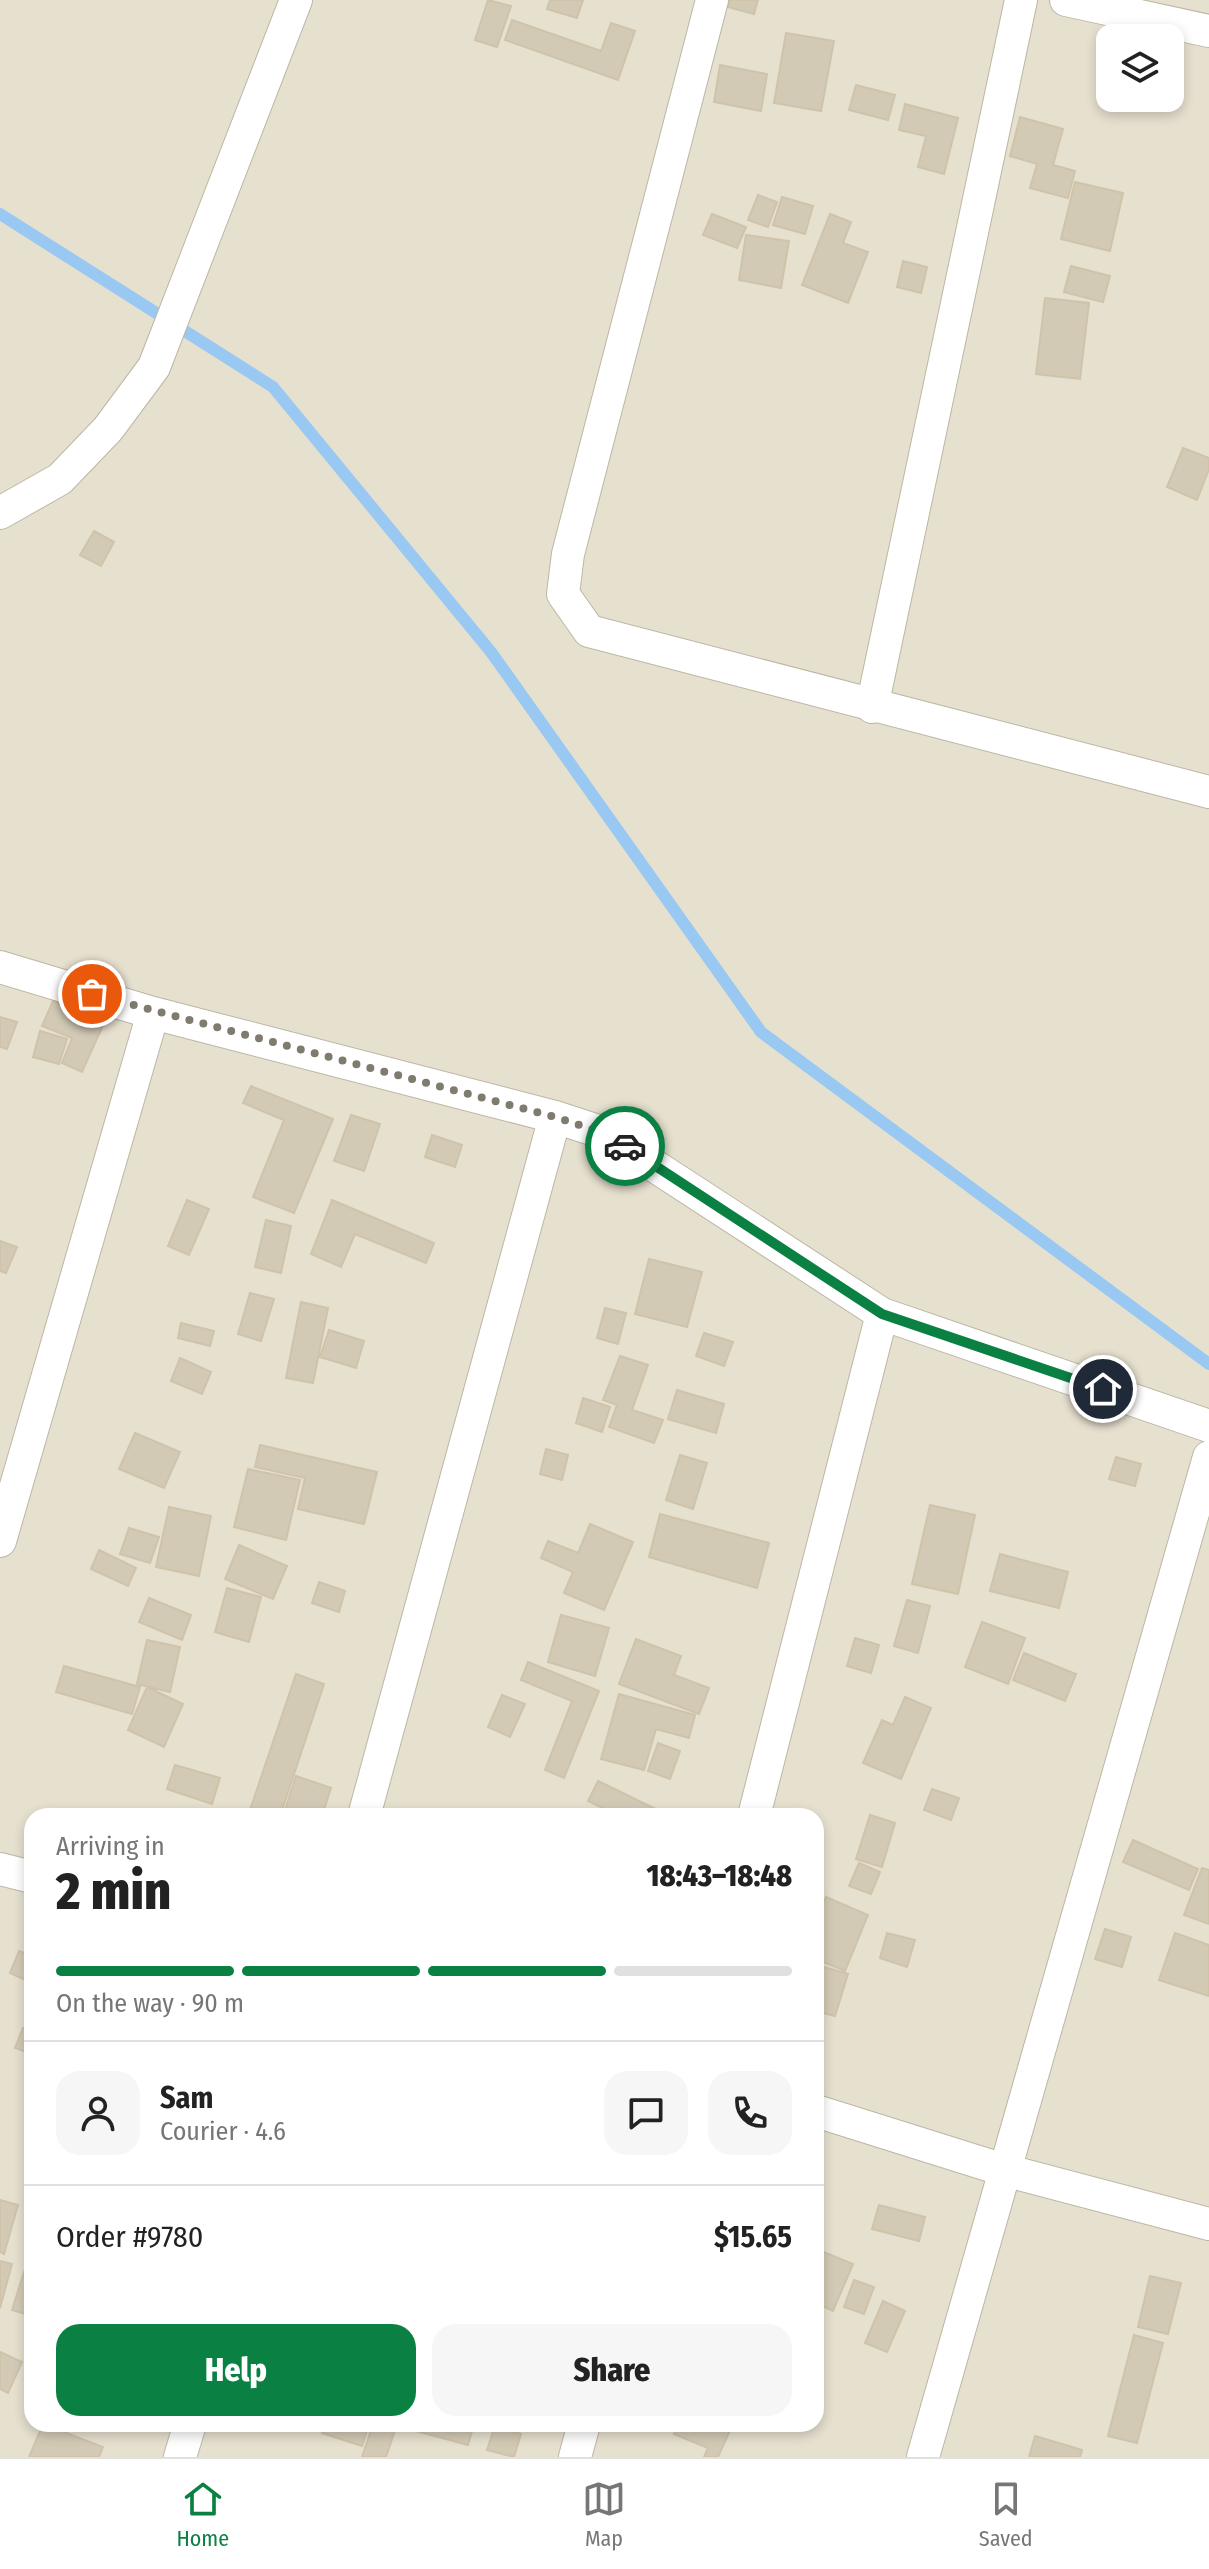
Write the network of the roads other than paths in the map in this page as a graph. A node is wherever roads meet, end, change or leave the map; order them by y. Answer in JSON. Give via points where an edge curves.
{"nodes":[{"id":1,"x":296,"y":0,"type":"edge"},
{"id":2,"x":712,"y":0,"type":"edge"},
{"id":3,"x":1021,"y":0,"type":"edge"},
{"id":4,"x":1066,"y":0,"type":"edge"},
{"id":5,"x":1209,"y":31,"type":"edge"},
{"id":6,"x":0,"y":513,"type":"edge"},
{"id":7,"x":872,"y":707,"type":"junction"},
{"id":8,"x":1209,"y":792,"type":"edge"},
{"id":9,"x":0,"y":967,"type":"edge"},
{"id":10,"x":153,"y":1013,"type":"junction"},
{"id":11,"x":555,"y":1117,"type":"junction"},
{"id":12,"x":882,"y":1314,"type":"junction"},
{"id":13,"x":1209,"y":1426,"type":"edge"},
{"id":14,"x":1209,"y":1457,"type":"edge"},
{"id":15,"x":0,"y":1541,"type":"edge"},
{"id":16,"x":366,"y":1808,"type":"edge"},
{"id":17,"x":756,"y":1808,"type":"edge"},
{"id":18,"x":0,"y":1869,"type":"edge"},
{"id":19,"x":24,"y":1875,"type":"edge"},
{"id":20,"x":824,"y":2114,"type":"edge"},
{"id":21,"x":1004,"y":2170,"type":"junction"},
{"id":22,"x":1209,"y":2224,"type":"edge"},
{"id":23,"x":188,"y":2432,"type":"edge"},
{"id":24,"x":582,"y":2432,"type":"edge"},
{"id":25,"x":180,"y":2457,"type":"edge"},
{"id":26,"x":575,"y":2457,"type":"edge"},
{"id":27,"x":923,"y":2457,"type":"edge"}],
"edges":[{"from":1,"to":6,"type":"street","via":[[154,367],[108,429],[60,479]]},
{"from":2,"to":7,"type":"street","via":[[568,554],[563,594],[589,631]]},
{"from":3,"to":7,"type":"street"},
{"from":4,"to":5,"type":"street"},
{"from":7,"to":8,"type":"street"},
{"from":9,"to":10,"type":"street"},
{"from":10,"to":11,"type":"street"},
{"from":10,"to":15,"type":"street"},
{"from":11,"to":12,"type":"street","via":[[604,1133]]},
{"from":11,"to":16,"type":"street"},
{"from":12,"to":13,"type":"street"},
{"from":12,"to":17,"type":"street"},
{"from":14,"to":21,"type":"street"},
{"from":18,"to":19,"type":"street"},
{"from":20,"to":21,"type":"street"},
{"from":21,"to":22,"type":"street"},
{"from":21,"to":27,"type":"street"},
{"from":23,"to":25,"type":"street"},
{"from":24,"to":26,"type":"street"}]}
